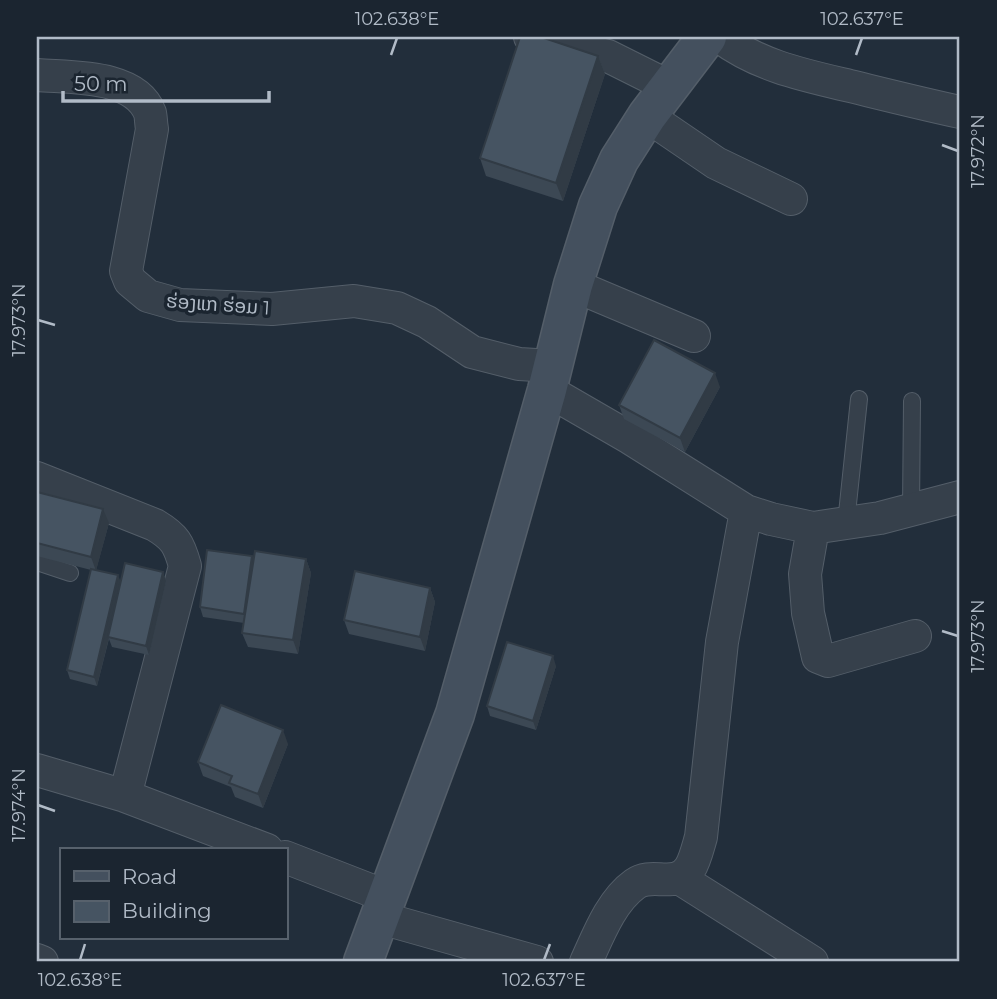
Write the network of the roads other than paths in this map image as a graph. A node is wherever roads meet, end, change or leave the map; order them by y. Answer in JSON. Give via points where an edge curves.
{"nodes":[{"id":1,"x":530,"y":37,"type":"edge"},
{"id":2,"x":707,"y":37,"type":"edge"},
{"id":3,"x":720,"y":37,"type":"edge"},
{"id":4,"x":37,"y":75,"type":"edge"},
{"id":5,"x":657,"y":101,"type":"junction"},
{"id":6,"x":960,"y":112,"type":"edge"},
{"id":7,"x":791,"y":199,"type":"dead end"},
{"id":8,"x":573,"y":285,"type":"junction"},
{"id":9,"x":694,"y":337,"type":"dead end"},
{"id":10,"x":550,"y":378,"type":"junction"},
{"id":11,"x":859,"y":399,"type":"dead end"},
{"id":12,"x":912,"y":401,"type":"dead end"},
{"id":13,"x":37,"y":478,"type":"edge"},
{"id":14,"x":960,"y":497,"type":"edge"},
{"id":15,"x":911,"y":509,"type":"junction"},
{"id":16,"x":746,"y":511,"type":"junction"},
{"id":17,"x":846,"y":523,"type":"junction"},
{"id":18,"x":813,"y":528,"type":"junction"},
{"id":19,"x":37,"y":562,"type":"edge"},
{"id":20,"x":70,"y":573,"type":"edge"},
{"id":21,"x":915,"y":636,"type":"dead end"},
{"id":22,"x":37,"y":770,"type":"edge"},
{"id":23,"x":125,"y":796,"type":"junction"},
{"id":24,"x":262,"y":848,"type":"edge"},
{"id":25,"x":287,"y":858,"type":"edge"},
{"id":26,"x":679,"y":878,"type":"junction"},
{"id":27,"x":384,"y":908,"type":"junction"},
{"id":28,"x":37,"y":960,"type":"edge"},
{"id":29,"x":42,"y":962,"type":"edge"},
{"id":30,"x":363,"y":962,"type":"edge"},
{"id":31,"x":537,"y":962,"type":"edge"},
{"id":32,"x":586,"y":962,"type":"edge"},
{"id":33,"x":812,"y":962,"type":"edge"}],
"edges":[{"from":1,"to":5,"type":"street","via":[[608,56]]},
{"from":2,"to":5,"type":"street"},
{"from":3,"to":6,"type":"street","via":[[761,62],[790,72]]},
{"from":4,"to":10,"type":"street","name":"ຮ່ອງແກ ຮ່ອມ 1","via":[[107,81],[140,97],[150,113],[152,129],[126,271],[130,281],[148,296],[180,305],[272,309],[354,301],[397,308],[472,352]]},
{"from":5,"to":7,"type":"street","via":[[716,163]]},
{"from":5,"to":8,"type":"street","via":[[603,194]]},
{"from":8,"to":9,"type":"street"},
{"from":8,"to":10,"type":"street"},
{"from":10,"to":16,"type":"street","via":[[630,438]]},
{"from":10,"to":27,"type":"street","via":[[455,714]]},
{"from":11,"to":17,"type":"lane"},
{"from":12,"to":15,"type":"lane"},
{"from":13,"to":23,"type":"street","via":[[171,534],[185,566]]},
{"from":14,"to":15,"type":"street"},
{"from":15,"to":17,"type":"street"},
{"from":16,"to":18,"type":"street"},
{"from":16,"to":26,"type":"street","via":[[722,642],[701,837],[690,868]]},
{"from":17,"to":18,"type":"street"},
{"from":18,"to":21,"type":"street","via":[[805,574],[818,657],[828,661]]},
{"from":19,"to":20,"type":"lane"},
{"from":22,"to":23,"type":"street"},
{"from":23,"to":24,"type":"street"},
{"from":25,"to":27,"type":"street"},
{"from":26,"to":32,"type":"street","via":[[642,880],[627,891]]},
{"from":26,"to":33,"type":"street"},
{"from":27,"to":30,"type":"street"},
{"from":27,"to":31,"type":"street"},
{"from":28,"to":29,"type":"street"}]}
